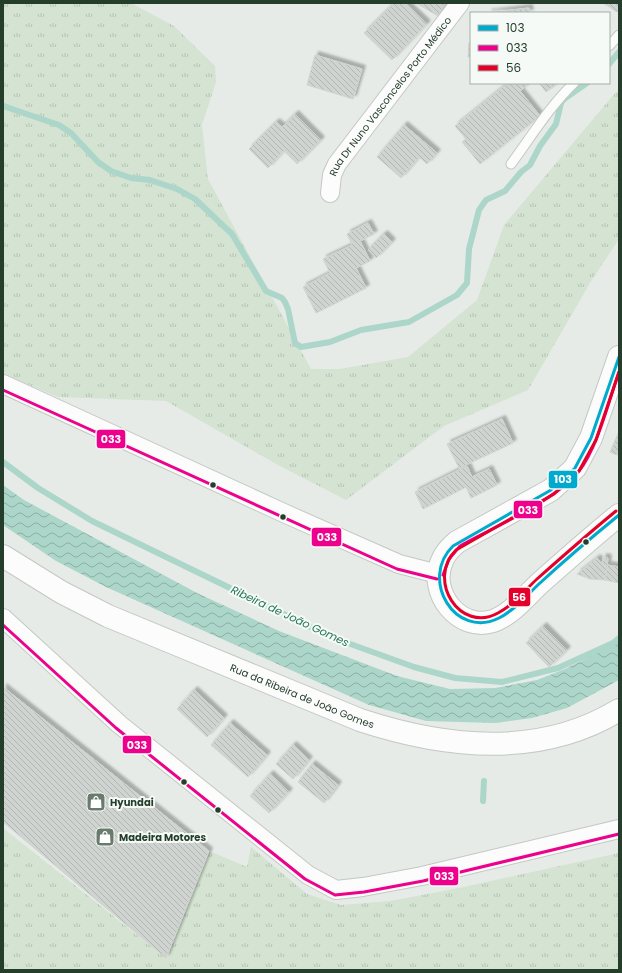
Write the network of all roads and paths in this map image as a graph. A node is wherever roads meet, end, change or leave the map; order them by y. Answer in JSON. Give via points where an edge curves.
{"nodes":[{"id":1,"x":460,"y":3,"type":"edge"},
{"id":2,"x":619,"y":35,"type":"edge"},
{"id":3,"x":610,"y":45,"type":"edge"},
{"id":4,"x":573,"y":84,"type":"edge"},
{"id":5,"x":511,"y":164,"type":"dead end"},
{"id":6,"x":330,"y":193,"type":"dead end"},
{"id":7,"x":619,"y":357,"type":"edge"},
{"id":8,"x":3,"y":384,"type":"edge"},
{"id":9,"x":619,"y":515,"type":"edge"},
{"id":10,"x":3,"y":556,"type":"edge"},
{"id":11,"x":438,"y":574,"type":"junction"},
{"id":12,"x":3,"y":618,"type":"edge"},
{"id":13,"x":619,"y":710,"type":"edge"},
{"id":14,"x":619,"y":829,"type":"edge"}],
"edges":[{"from":1,"to":6,"type":"street","name":"Rua Dr Nuno Vasconcelos Porto Médico","via":[[337,164],[332,175]]},
{"from":2,"to":3,"type":"lane"},
{"from":4,"to":5,"type":"lane","via":[[557,99]]},
{"from":7,"to":11,"type":"main road","via":[[591,438],[575,468],[551,490],[457,542],[441,561]]},
{"from":8,"to":11,"type":"street","via":[[399,564]]},
{"from":9,"to":11,"type":"main road","via":[[514,607],[493,621],[471,622],[457,614],[443,595]]},
{"from":10,"to":13,"type":"main road","name":"Rua da Ribeira de João Gomes","via":[[61,592],[108,616],[390,730],[470,745],[516,744],[572,733]]},
{"from":12,"to":14,"type":"street","via":[[126,729],[308,875],[336,890],[422,876]]}]}
